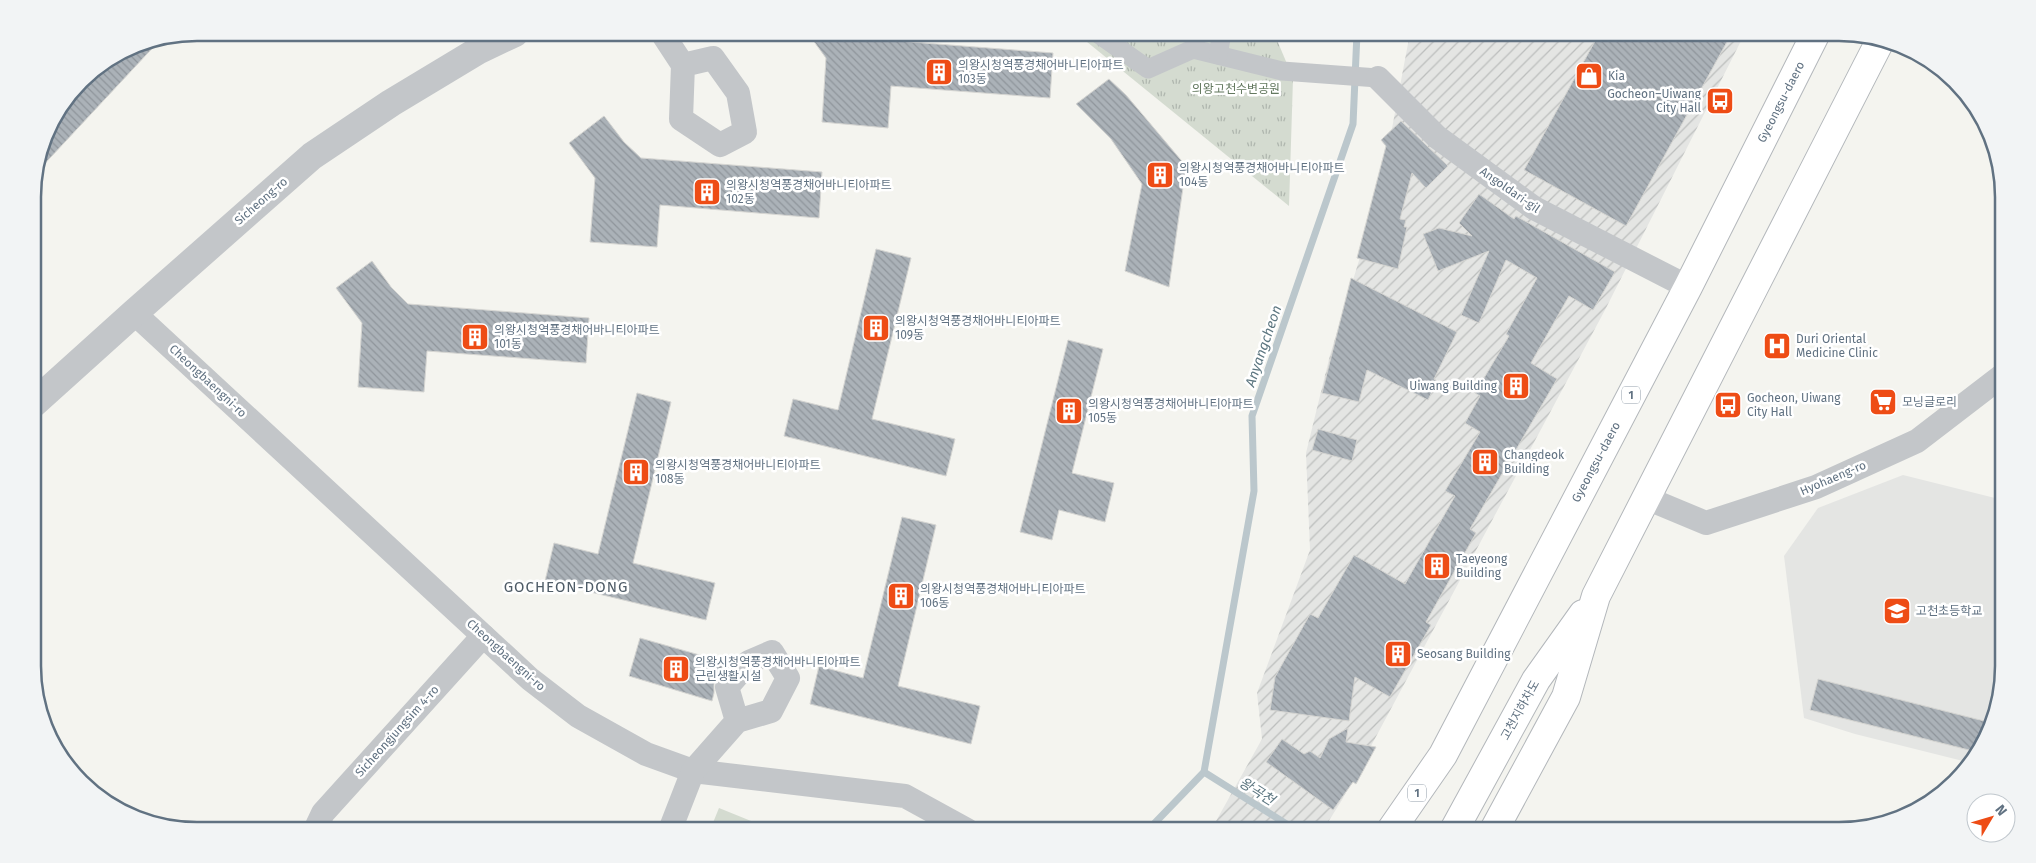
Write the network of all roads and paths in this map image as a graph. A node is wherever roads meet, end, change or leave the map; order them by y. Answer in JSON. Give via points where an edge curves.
{"nodes":[{"id":1,"x":498,"y":41,"type":"edge"},
{"id":2,"x":668,"y":41,"type":"edge"},
{"id":3,"x":1109,"y":41,"type":"edge"},
{"id":4,"x":1220,"y":41,"type":"edge"},
{"id":5,"x":1811,"y":41,"type":"edge"},
{"id":6,"x":1877,"y":46,"type":"edge"},
{"id":7,"x":1218,"y":55,"type":"junction"},
{"id":8,"x":683,"y":65,"type":"dead end"},
{"id":9,"x":1378,"y":78,"type":"joint"},
{"id":10,"x":1688,"y":287,"type":"junction"},
{"id":11,"x":134,"y":313,"type":"junction"},
{"id":12,"x":1995,"y":381,"type":"edge"},
{"id":13,"x":42,"y":396,"type":"edge"},
{"id":14,"x":1646,"y":498,"type":"junction"},
{"id":15,"x":1596,"y":596,"type":"junction"},
{"id":16,"x":483,"y":636,"type":"junction"},
{"id":17,"x":737,"y":721,"type":"dead end"},
{"id":18,"x":1443,"y":755,"type":"junction"},
{"id":19,"x":694,"y":771,"type":"junction"},
{"id":20,"x":1396,"y":821,"type":"edge"},
{"id":21,"x":1417,"y":821,"type":"edge"},
{"id":22,"x":1459,"y":821,"type":"edge"},
{"id":23,"x":1499,"y":821,"type":"edge"},
{"id":24,"x":319,"y":822,"type":"edge"},
{"id":25,"x":673,"y":822,"type":"edge"},
{"id":26,"x":952,"y":822,"type":"edge"}],
"edges":[{"from":1,"to":11,"type":"street","name":"Sicheong-ro","via":[[391,103],[312,156]]},
{"from":2,"to":8,"type":"street"},
{"from":3,"to":7,"type":"street","via":[[1148,69],[1193,49]]},
{"from":4,"to":7,"type":"street"},
{"from":5,"to":10,"type":"main road","name":"Gyeongsu-daero","number":"1"},
{"from":6,"to":14,"type":"main road"},
{"from":7,"to":9,"type":"street","via":[[1282,71]]},
{"from":9,"to":10,"type":"street","name":"Angoldari-gil","via":[[1437,137],[1534,208]]},
{"from":10,"to":18,"type":"main road","name":"Gyeongsu-daero","number":"1"},
{"from":11,"to":13,"type":"street","name":"Sicheong-ro"},
{"from":11,"to":16,"type":"street","name":"Cheongbaengni-ro"},
{"from":12,"to":14,"type":"street","name":"Hyohaeng-ro","via":[[1917,441],[1816,487],[1706,524]]},
{"from":14,"to":15,"type":"main road"},
{"from":15,"to":22,"type":"main road","name":"고천지하차도","via":[[1536,680]]},
{"from":15,"to":23,"type":"main road","via":[[1566,697]]},
{"from":16,"to":19,"type":"street","name":"Cheongbaengni-ro","via":[[530,679],[578,716],[646,754]]},
{"from":16,"to":24,"type":"street","name":"Sicheongjungsim 4-ro","via":[[323,813]]},
{"from":17,"to":19,"type":"street"},
{"from":18,"to":20,"type":"main road","name":"Gyeongsu-daero","number":"1"},
{"from":18,"to":21,"type":"main road","number":"1"},
{"from":19,"to":25,"type":"street"},
{"from":19,"to":26,"type":"street","name":"Cheongbaengni-ro","via":[[905,796]]}]}
